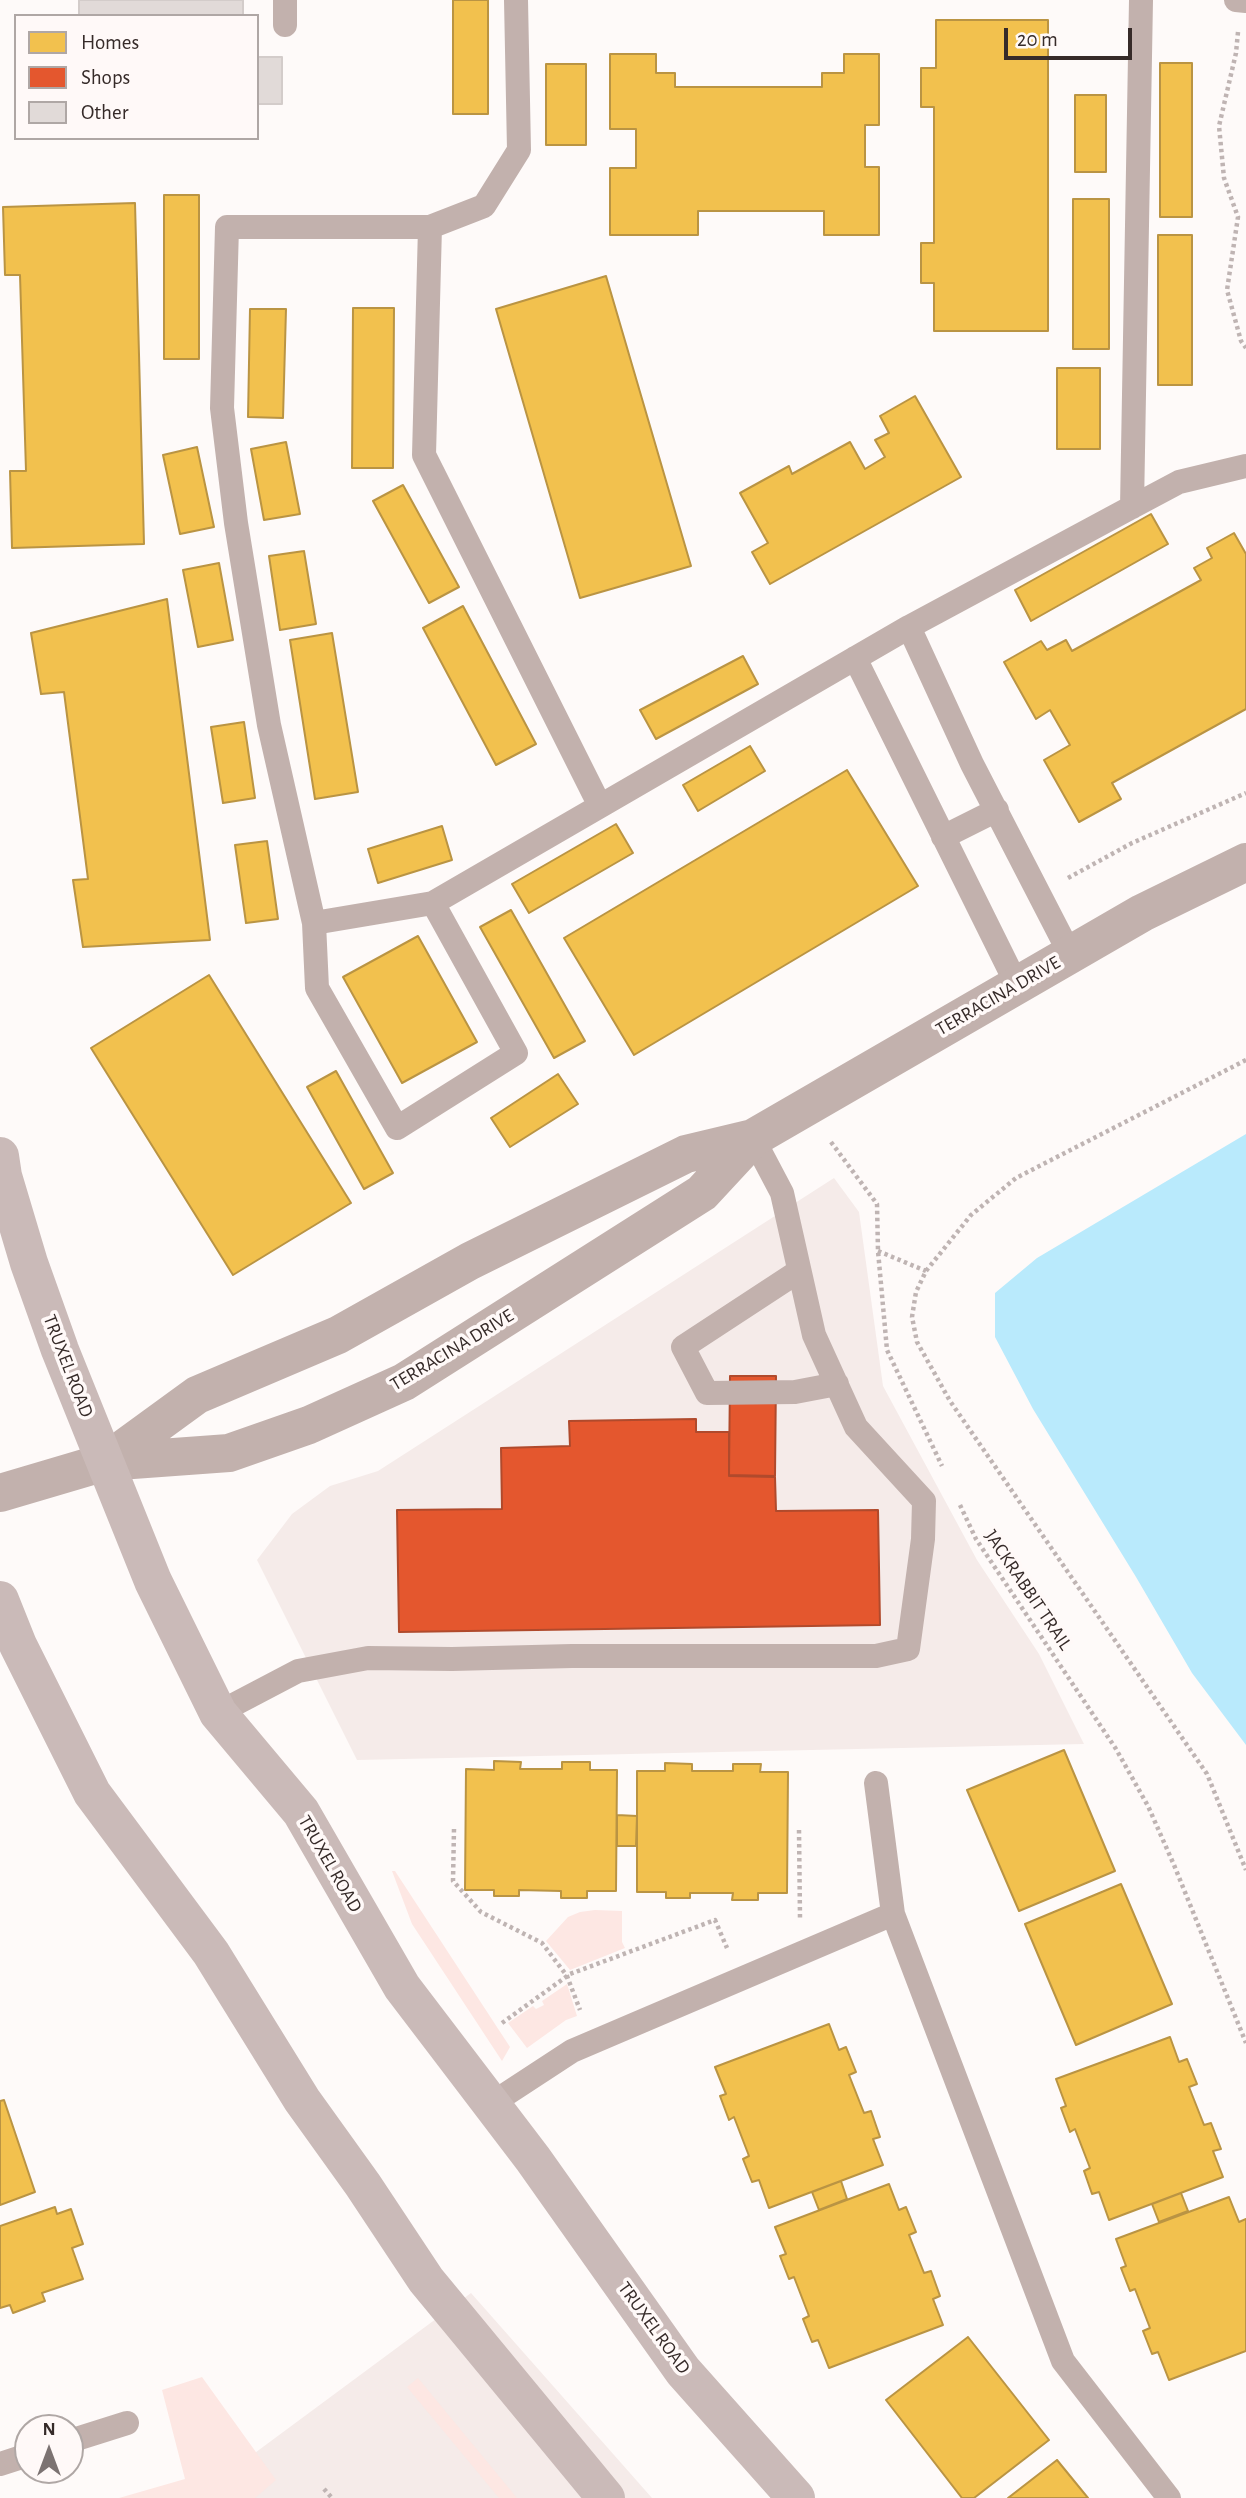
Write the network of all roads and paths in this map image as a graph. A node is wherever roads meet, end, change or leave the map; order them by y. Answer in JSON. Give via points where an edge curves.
{"nodes":[{"id":1,"x":516,"y":0,"type":"edge"},
{"id":2,"x":1140,"y":0,"type":"edge"},
{"id":3,"x":1238,"y":0,"type":"edge"},
{"id":4,"x":1246,"y":1,"type":"edge"},
{"id":5,"x":430,"y":227,"type":"junction"},
{"id":6,"x":1246,"y":348,"type":"edge"},
{"id":7,"x":1246,"y":466,"type":"edge"},
{"id":8,"x":1132,"y":507,"type":"junction"},
{"id":9,"x":909,"y":627,"type":"junction"},
{"id":10,"x":855,"y":658,"type":"junction"},
{"id":11,"x":1246,"y":793,"type":"edge"},
{"id":12,"x":600,"y":806,"type":"junction"},
{"id":13,"x":996,"y":810,"type":"junction"},
{"id":14,"x":943,"y":837,"type":"junction"},
{"id":15,"x":1246,"y":862,"type":"edge"},
{"id":16,"x":1039,"y":893,"type":"junction"},
{"id":17,"x":433,"y":903,"type":"junction"},
{"id":18,"x":314,"y":923,"type":"junction"},
{"id":19,"x":1070,"y":954,"type":"junction"},
{"id":20,"x":1017,"y":985,"type":"junction"},
{"id":21,"x":1246,"y":1059,"type":"edge"},
{"id":22,"x":753,"y":1138,"type":"junction"},
{"id":23,"x":831,"y":1142,"type":"dead end"},
{"id":24,"x":0,"y":1156,"type":"edge"},
{"id":25,"x":878,"y":1251,"type":"junction"},
{"id":26,"x":799,"y":1271,"type":"junction"},
{"id":27,"x":926,"y":1271,"type":"junction"},
{"id":28,"x":837,"y":1384,"type":"junction"},
{"id":29,"x":105,"y":1462,"type":"junction"},
{"id":30,"x":946,"y":1476,"type":"dead end"},
{"id":31,"x":0,"y":1493,"type":"edge"},
{"id":32,"x":958,"y":1501,"type":"dead end"},
{"id":33,"x":0,"y":1600,"type":"edge"},
{"id":34,"x":218,"y":1713,"type":"junction"},
{"id":35,"x":876,"y":1783,"type":"dead end"},
{"id":36,"x":454,"y":1829,"type":"dead end"},
{"id":37,"x":799,"y":1830,"type":"dead end"},
{"id":38,"x":1246,"y":1870,"type":"edge"},
{"id":39,"x":893,"y":1914,"type":"junction"},
{"id":40,"x":800,"y":1926,"type":"dead end"},
{"id":41,"x":730,"y":1952,"type":"dead end"},
{"id":42,"x":567,"y":1976,"type":"junction"},
{"id":43,"x":580,"y":2010,"type":"dead end"},
{"id":44,"x":502,"y":2023,"type":"dead end"},
{"id":45,"x":1246,"y":2043,"type":"edge"},
{"id":46,"x":491,"y":2104,"type":"junction"},
{"id":47,"x":127,"y":2423,"type":"dead end"},
{"id":48,"x":84,"y":2437,"type":"edge"},
{"id":49,"x":324,"y":2489,"type":"dead end"},
{"id":50,"x":332,"y":2498,"type":"edge"},
{"id":51,"x":606,"y":2498,"type":"edge"},
{"id":52,"x":796,"y":2498,"type":"edge"},
{"id":53,"x":1169,"y":2498,"type":"edge"}],
"edges":[{"from":1,"to":5,"type":"lane","via":[[519,150],[484,206]]},
{"from":2,"to":8,"type":"lane"},
{"from":3,"to":4,"type":"lane"},
{"from":3,"to":6,"type":"path","via":[[1236,53],[1219,126],[1224,178],[1238,217],[1227,290]]},
{"from":5,"to":12,"type":"lane","via":[[424,455]]},
{"from":5,"to":18,"type":"lane","via":[[228,227],[223,421],[269,724]]},
{"from":7,"to":8,"type":"lane","via":[[1180,482]]},
{"from":8,"to":9,"type":"lane"},
{"from":9,"to":10,"type":"lane"},
{"from":9,"to":13,"type":"lane"},
{"from":10,"to":12,"type":"lane"},
{"from":10,"to":14,"type":"lane"},
{"from":11,"to":16,"type":"path","via":[[1132,843]]},
{"from":12,"to":17,"type":"lane"},
{"from":13,"to":14,"type":"lane"},
{"from":13,"to":16,"type":"lane"},
{"from":14,"to":20,"type":"lane"},
{"from":15,"to":19,"type":"street","name":"TERRACINA DRIVE"},
{"from":16,"to":19,"type":"lane"},
{"from":17,"to":18,"type":"lane"},
{"from":17,"to":18,"type":"lane","via":[[516,1053],[397,1128],[317,988]]},
{"from":19,"to":20,"type":"street","name":"TERRACINA DRIVE"},
{"from":20,"to":22,"type":"street","name":"TERRACINA DRIVE"},
{"from":21,"to":27,"type":"path","via":[[1016,1178],[971,1214]]},
{"from":22,"to":26,"type":"lane","via":[[782,1193]]},
{"from":22,"to":29,"type":"street","name":"TERRACINA DRIVE","via":[[686,1154],[470,1261],[338,1335],[197,1395]]},
{"from":22,"to":29,"type":"street","name":"TERRACINA DRIVE","via":[[702,1193],[404,1382],[229,1453]]},
{"from":23,"to":25,"type":"path","via":[[877,1204]]},
{"from":24,"to":29,"type":"main road","name":"TRUXEL ROAD","via":[[29,1263]]},
{"from":25,"to":27,"type":"path"},
{"from":25,"to":30,"type":"path","via":[[887,1350]]},
{"from":26,"to":28,"type":"lane","via":[[814,1335]]},
{"from":26,"to":28,"type":"lane","via":[[683,1348],[707,1393],[795,1392]]},
{"from":27,"to":38,"type":"path","via":[[912,1317],[917,1342],[990,1463],[1207,1774]]},
{"from":28,"to":34,"type":"lane","via":[[856,1427],[924,1501],[908,1649],[876,1656],[368,1658],[298,1671]]},
{"from":29,"to":31,"type":"street","name":"TERRACINA DRIVE"},
{"from":29,"to":34,"type":"main road","name":"TRUXEL ROAD","via":[[153,1581]]},
{"from":32,"to":45,"type":"path","name":"JACKRABBIT TRAIL","via":[[976,1539],[1116,1749],[1148,1806]]},
{"from":33,"to":51,"type":"main road","via":[[92,1793],[211,1953],[302,2101],[426,2280]]},
{"from":34,"to":46,"type":"main road","name":"TRUXEL ROAD","via":[[301,1812],[402,1987]]},
{"from":35,"to":39,"type":"lane"},
{"from":36,"to":42,"type":"path","via":[[453,1881],[481,1912],[542,1944]]},
{"from":37,"to":40,"type":"path"},
{"from":39,"to":46,"type":"lane","via":[[572,2051]]},
{"from":39,"to":53,"type":"lane","via":[[1063,2361]]},
{"from":41,"to":42,"type":"path","via":[[715,1920]]},
{"from":42,"to":43,"type":"path"},
{"from":42,"to":44,"type":"path"},
{"from":46,"to":52,"type":"main road","name":"TRUXEL ROAD","via":[[683,2371]]},
{"from":47,"to":48,"type":"lane"},
{"from":49,"to":50,"type":"path"}]}
